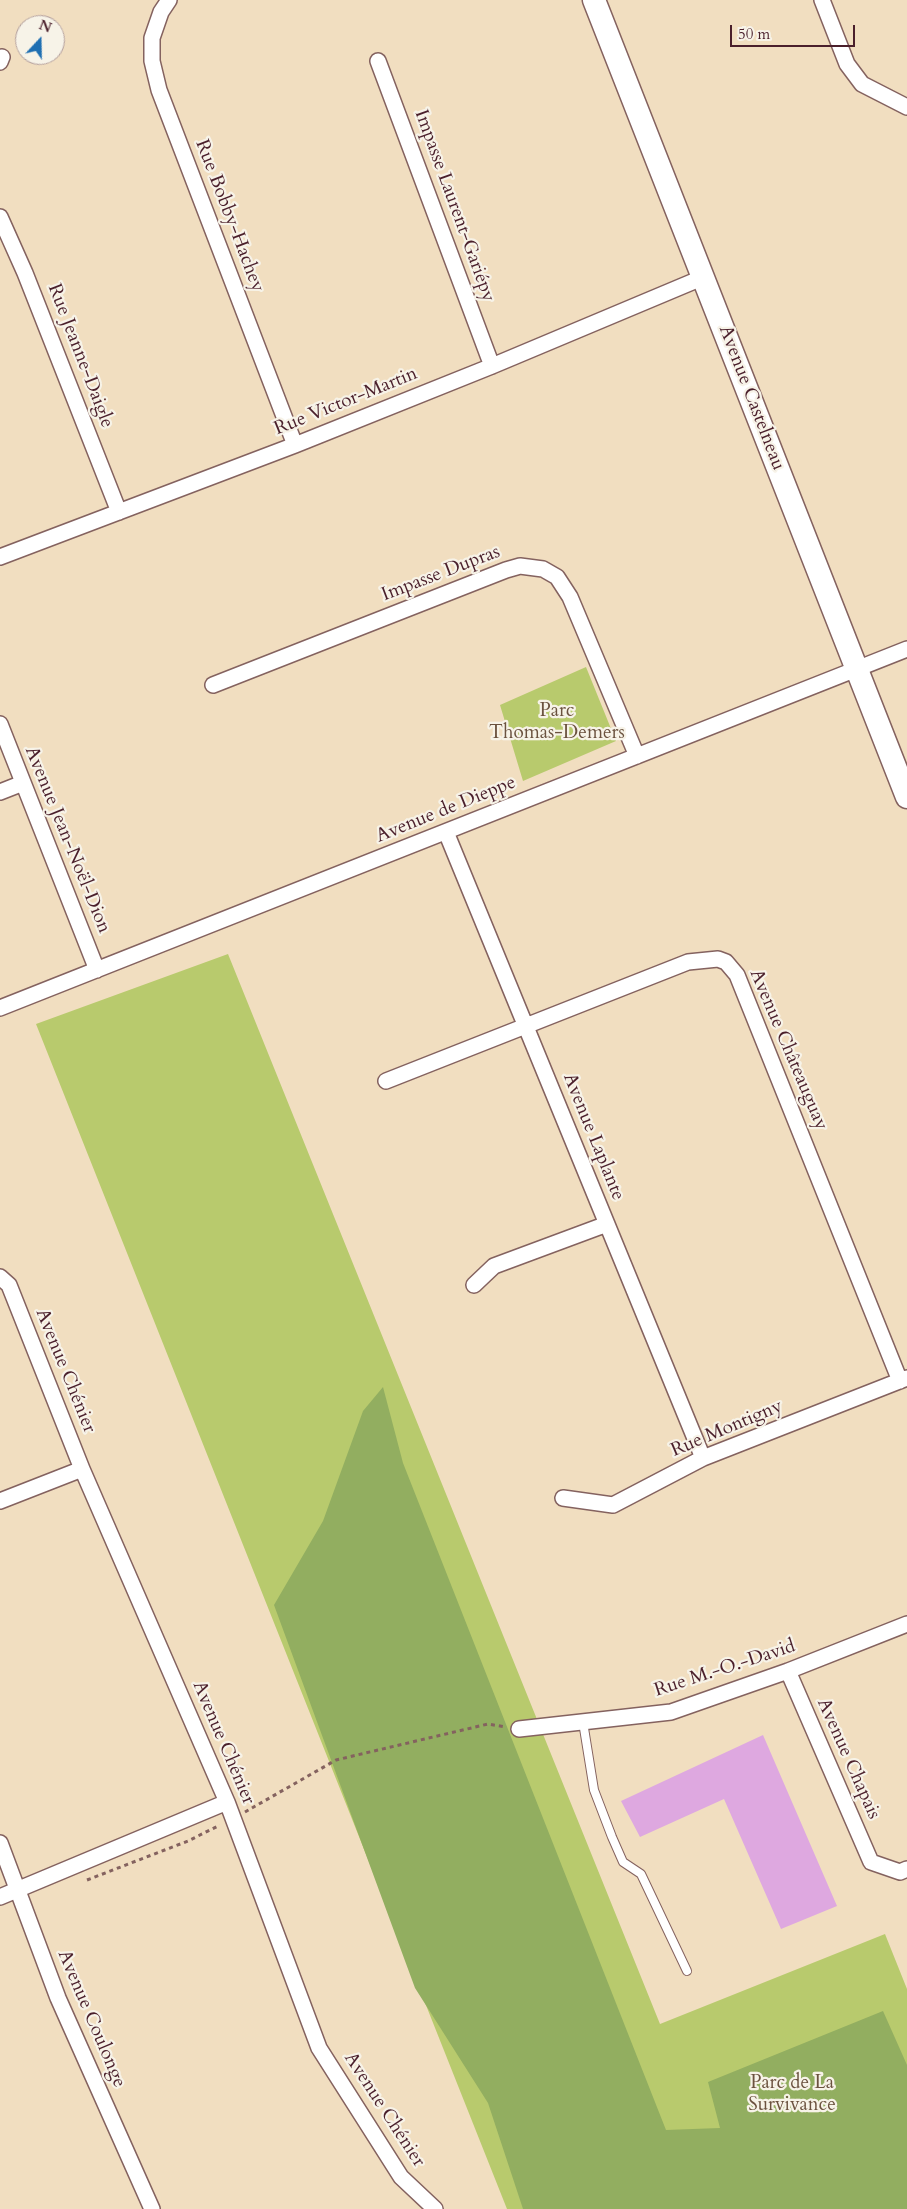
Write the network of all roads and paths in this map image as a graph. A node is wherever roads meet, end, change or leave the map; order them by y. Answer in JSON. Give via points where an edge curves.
{"nodes":[{"id":1,"x":169,"y":0,"type":"edge"},
{"id":2,"x":594,"y":0,"type":"edge"},
{"id":3,"x":822,"y":0,"type":"edge"},
{"id":4,"x":378,"y":61,"type":"dead end"},
{"id":5,"x":907,"y":107,"type":"edge"},
{"id":6,"x":0,"y":217,"type":"edge"},
{"id":7,"x":704,"y":277,"type":"junction"},
{"id":8,"x":492,"y":366,"type":"junction"},
{"id":9,"x":295,"y":445,"type":"junction"},
{"id":10,"x":119,"y":512,"type":"junction"},
{"id":11,"x":0,"y":557,"type":"edge"},
{"id":12,"x":907,"y":650,"type":"edge"},
{"id":13,"x":856,"y":669,"type":"junction"},
{"id":14,"x":213,"y":685,"type":"dead end"},
{"id":15,"x":0,"y":724,"type":"edge"},
{"id":16,"x":637,"y":756,"type":"junction"},
{"id":17,"x":22,"y":783,"type":"junction"},
{"id":18,"x":0,"y":792,"type":"edge"},
{"id":19,"x":907,"y":797,"type":"edge"},
{"id":20,"x":446,"y":832,"type":"junction"},
{"id":21,"x":97,"y":970,"type":"junction"},
{"id":22,"x":0,"y":1008,"type":"edge"},
{"id":23,"x":526,"y":1025,"type":"junction"},
{"id":24,"x":386,"y":1081,"type":"dead end"},
{"id":25,"x":607,"y":1224,"type":"junction"},
{"id":26,"x":0,"y":1277,"type":"edge"},
{"id":27,"x":474,"y":1285,"type":"dead end"},
{"id":28,"x":904,"y":1380,"type":"edge"},
{"id":29,"x":703,"y":1458,"type":"junction"},
{"id":30,"x":82,"y":1469,"type":"junction"},
{"id":31,"x":563,"y":1498,"type":"dead end"},
{"id":32,"x":0,"y":1500,"type":"edge"},
{"id":33,"x":907,"y":1624,"type":"edge"},
{"id":34,"x":788,"y":1671,"type":"junction"},
{"id":35,"x":583,"y":1722,"type":"junction"},
{"id":36,"x":519,"y":1728,"type":"joint"},
{"id":37,"x":227,"y":1802,"type":"junction"},
{"id":38,"x":233,"y":1818,"type":"junction"},
{"id":39,"x":0,"y":1843,"type":"edge"},
{"id":40,"x":907,"y":1869,"type":"edge"},
{"id":41,"x":78,"y":1883,"type":"dead end"},
{"id":42,"x":19,"y":1889,"type":"junction"},
{"id":43,"x":0,"y":1897,"type":"edge"},
{"id":44,"x":687,"y":1971,"type":"dead end"},
{"id":45,"x":152,"y":2209,"type":"edge"},
{"id":46,"x":436,"y":2209,"type":"edge"}],
"edges":[{"from":1,"to":9,"type":"street","name":"Rue Bobby-Hachey","via":[[152,38],[152,61],[159,90]]},
{"from":2,"to":7,"type":"street","name":"Avenue Castelneau"},
{"from":3,"to":5,"type":"street","via":[[847,64],[862,84]]},
{"from":4,"to":8,"type":"street","name":"Impasse Laurent-Gariépy"},
{"from":6,"to":10,"type":"street","name":"Rue Jeanne-Daigle"},
{"from":7,"to":8,"type":"street","name":"Rue Victor-Martin"},
{"from":7,"to":13,"type":"street","name":"Avenue Castelneau"},
{"from":8,"to":9,"type":"street","name":"Rue Victor-Martin"},
{"from":9,"to":10,"type":"street","name":"Rue Victor-Martin"},
{"from":10,"to":11,"type":"street","name":"Rue Victor-Martin"},
{"from":12,"to":13,"type":"street","name":"Avenue de Dieppe"},
{"from":13,"to":16,"type":"street","name":"Avenue de Dieppe"},
{"from":13,"to":19,"type":"street","name":"Avenue Castelneau"},
{"from":14,"to":16,"type":"street","name":"Impasse Dupras","via":[[506,570],[520,566],[543,568],[558,577],[570,597]]},
{"from":15,"to":17,"type":"street","name":"Avenue Jean-Noël-Dion"},
{"from":16,"to":20,"type":"street","name":"Avenue de Dieppe"},
{"from":17,"to":18,"type":"street"},
{"from":17,"to":21,"type":"street","name":"Avenue Jean-Noël-Dion"},
{"from":20,"to":21,"type":"street","name":"Avenue de Dieppe"},
{"from":20,"to":23,"type":"street","name":"Avenue Laplante"},
{"from":21,"to":22,"type":"street","name":"Avenue de Dieppe"},
{"from":23,"to":24,"type":"street","name":"Avenue Châteauguay"},
{"from":23,"to":25,"type":"street","name":"Avenue Laplante"},
{"from":23,"to":28,"type":"street","name":"Avenue Châteauguay","via":[[688,962],[718,959],[726,962],[737,975]]},
{"from":25,"to":27,"type":"street","via":[[494,1266]]},
{"from":25,"to":29,"type":"street","name":"Avenue Laplante"},
{"from":26,"to":30,"type":"street","name":"Avenue Chénier","via":[[9,1285]]},
{"from":28,"to":29,"type":"street","name":"Rue Montigny"},
{"from":29,"to":31,"type":"street","name":"Rue Montigny","via":[[613,1505]]},
{"from":30,"to":32,"type":"street"},
{"from":30,"to":37,"type":"street","name":"Avenue Chénier"},
{"from":33,"to":34,"type":"street","name":"Rue M.-O.-David"},
{"from":34,"to":35,"type":"street","name":"Rue M.-O.-David","via":[[671,1712]]},
{"from":34,"to":40,"type":"street","name":"Avenue Chapais","via":[[871,1862],[900,1872]]},
{"from":35,"to":36,"type":"street","name":"Rue M.-O.-David"},
{"from":35,"to":44,"type":"lane","via":[[594,1790],[612,1837],[623,1862],[641,1874]]},
{"from":36,"to":38,"type":"path","via":[[488,1724],[336,1760]]},
{"from":37,"to":38,"type":"street","name":"Avenue Chénier"},
{"from":37,"to":42,"type":"street"},
{"from":38,"to":41,"type":"path","via":[[188,1841]]},
{"from":38,"to":46,"type":"street","name":"Avenue Chénier","via":[[319,2048],[401,2177]]},
{"from":39,"to":42,"type":"street","name":"Avenue Coulonge"},
{"from":42,"to":43,"type":"street"},
{"from":42,"to":45,"type":"street","name":"Avenue Coulonge","via":[[58,1998]]}]}
